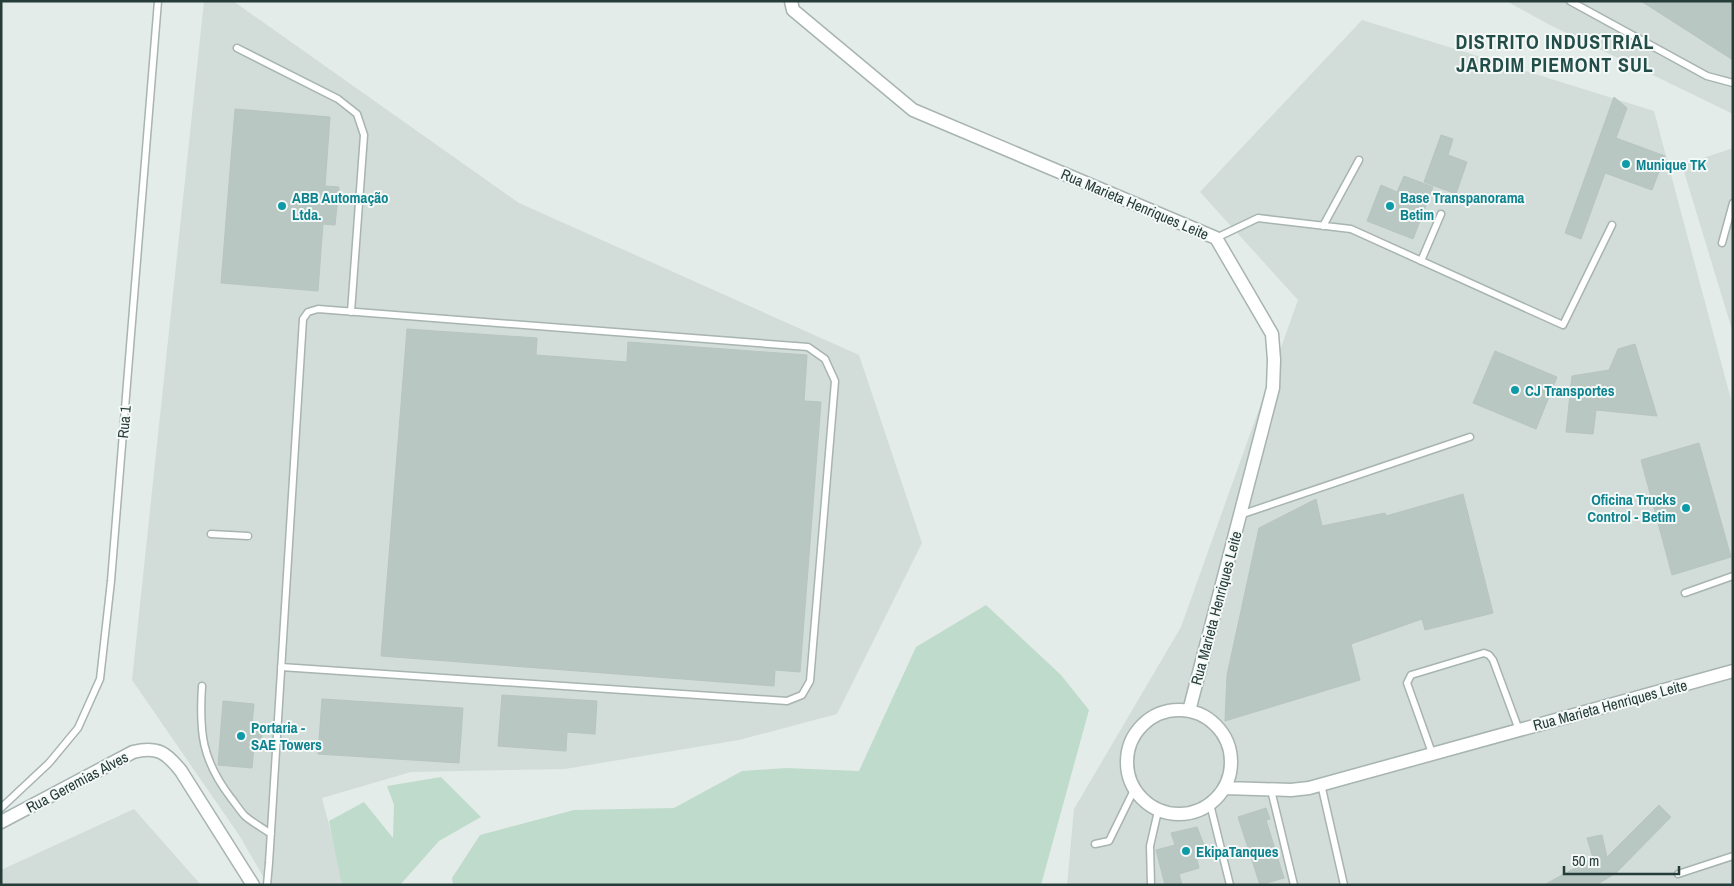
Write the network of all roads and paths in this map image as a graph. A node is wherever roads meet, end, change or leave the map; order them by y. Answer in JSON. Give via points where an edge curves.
{"nodes":[{"id":1,"x":158,"y":1,"type":"edge"},
{"id":2,"x":791,"y":1,"type":"edge"},
{"id":3,"x":1570,"y":1,"type":"edge"},
{"id":4,"x":237,"y":48,"type":"dead end"},
{"id":5,"x":1733,"y":83,"type":"edge"},
{"id":6,"x":1359,"y":160,"type":"dead end"},
{"id":7,"x":1733,"y":203,"type":"edge"},
{"id":8,"x":1441,"y":214,"type":"dead end"},
{"id":9,"x":1612,"y":225,"type":"dead end"},
{"id":10,"x":1323,"y":226,"type":"junction"},
{"id":11,"x":1216,"y":238,"type":"junction"},
{"id":12,"x":1722,"y":243,"type":"dead end"},
{"id":13,"x":1421,"y":261,"type":"junction"},
{"id":14,"x":351,"y":312,"type":"junction"},
{"id":15,"x":1470,"y":437,"type":"dead end"},
{"id":16,"x":1240,"y":516,"type":"junction"},
{"id":17,"x":211,"y":534,"type":"dead end"},
{"id":18,"x":248,"y":536,"type":"dead end"},
{"id":19,"x":1733,"y":576,"type":"edge"},
{"id":20,"x":1685,"y":593,"type":"dead end"},
{"id":21,"x":280,"y":667,"type":"junction"},
{"id":22,"x":1733,"y":671,"type":"edge"},
{"id":23,"x":202,"y":686,"type":"dead end"},
{"id":24,"x":1189,"y":711,"type":"junction"},
{"id":25,"x":1518,"y":730,"type":"junction"},
{"id":26,"x":1432,"y":754,"type":"junction"},
{"id":27,"x":1321,"y":784,"type":"junction"},
{"id":28,"x":1224,"y":788,"type":"junction"},
{"id":29,"x":1134,"y":790,"type":"junction"},
{"id":30,"x":1271,"y":790,"type":"junction"},
{"id":31,"x":1210,"y":804,"type":"junction"},
{"id":32,"x":1,"y":808,"type":"edge"},
{"id":33,"x":1158,"y":811,"type":"junction"},
{"id":34,"x":1,"y":822,"type":"edge"},
{"id":35,"x":271,"y":834,"type":"junction"},
{"id":36,"x":1095,"y":844,"type":"dead end"},
{"id":37,"x":1733,"y":856,"type":"edge"},
{"id":38,"x":1678,"y":874,"type":"dead end"},
{"id":39,"x":253,"y":885,"type":"edge"},
{"id":40,"x":267,"y":885,"type":"edge"},
{"id":41,"x":1151,"y":885,"type":"edge"},
{"id":42,"x":1230,"y":885,"type":"edge"},
{"id":43,"x":1294,"y":885,"type":"edge"},
{"id":44,"x":1344,"y":885,"type":"edge"}],
"edges":[{"from":1,"to":32,"type":"lane","name":"Rua 1","via":[[111,581],[100,680],[78,728],[49,763]]},
{"from":2,"to":11,"type":"street","name":"Rua Marieta Henriques Leite","via":[[793,10],[913,110]]},
{"from":3,"to":5,"type":"lane","via":[[1707,76]]},
{"from":4,"to":14,"type":"lane","via":[[338,99],[357,114],[364,135]]},
{"from":6,"to":10,"type":"lane"},
{"from":7,"to":12,"type":"lane"},
{"from":8,"to":13,"type":"lane"},
{"from":9,"to":13,"type":"lane","via":[[1563,325]]},
{"from":10,"to":11,"type":"lane","via":[[1258,218]]},
{"from":10,"to":13,"type":"lane","via":[[1351,229]]},
{"from":11,"to":16,"type":"street","name":"Rua Marieta Henriques Leite","via":[[1272,334],[1273,388]]},
{"from":14,"to":21,"type":"lane","via":[[318,309],[308,312],[303,319]]},
{"from":14,"to":21,"type":"lane","via":[[808,347],[825,359],[835,381],[810,681],[802,695],[787,701]]},
{"from":15,"to":16,"type":"lane"},
{"from":16,"to":24,"type":"street","name":"Rua Marieta Henriques Leite"},
{"from":17,"to":18,"type":"lane"},
{"from":19,"to":20,"type":"lane"},
{"from":21,"to":35,"type":"lane"},
{"from":22,"to":25,"type":"street","name":"Rua Marieta Henriques Leite"},
{"from":23,"to":35,"type":"lane","via":[[200,713],[204,748],[211,768],[245,816]]},
{"from":24,"to":28,"type":"street","via":[[1209,719],[1228,745],[1231,767]]},
{"from":24,"to":29,"type":"street","via":[[1157,715],[1133,737],[1127,769]]},
{"from":25,"to":26,"type":"street","name":"Rua Marieta Henriques Leite"},
{"from":25,"to":26,"type":"lane","via":[[1493,660],[1484,653],[1411,675],[1407,683]]},
{"from":26,"to":27,"type":"street","name":"Rua Marieta Henriques Leite"},
{"from":27,"to":30,"type":"street","name":"Rua Marieta Henriques Leite","via":[[1309,788]]},
{"from":27,"to":44,"type":"lane"},
{"from":28,"to":30,"type":"street","name":"Rua Marieta Henriques Leite"},
{"from":28,"to":31,"type":"street"},
{"from":29,"to":33,"type":"street"},
{"from":29,"to":36,"type":"lane","via":[[1109,841]]},
{"from":30,"to":43,"type":"lane"},
{"from":31,"to":33,"type":"street","via":[[1191,814]]},
{"from":31,"to":42,"type":"lane"},
{"from":33,"to":41,"type":"lane","via":[[1150,846]]},
{"from":34,"to":39,"type":"street","name":"Rua Geremias Alves","via":[[133,752],[156,749],[170,757],[181,771]]},
{"from":35,"to":40,"type":"lane"},
{"from":37,"to":38,"type":"lane"}]}
